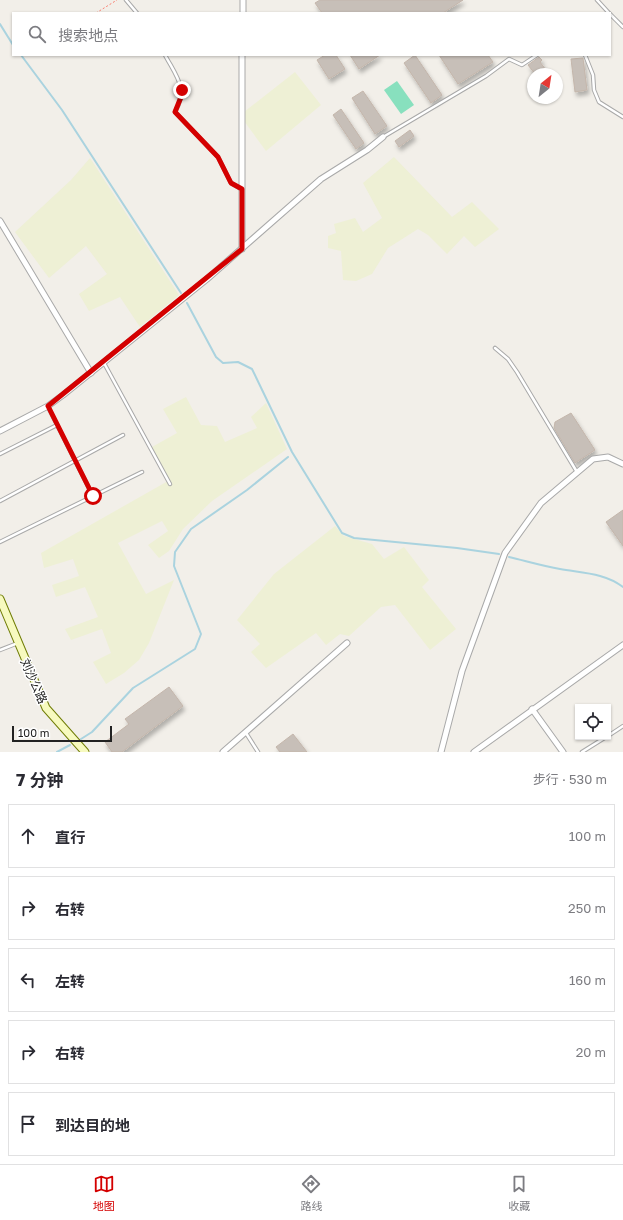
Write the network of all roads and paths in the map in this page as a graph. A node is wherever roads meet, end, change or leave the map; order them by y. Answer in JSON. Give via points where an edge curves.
{"nodes":[{"id":1,"x":117,"y":0,"type":"edge"},
{"id":2,"x":126,"y":0,"type":"edge"},
{"id":3,"x":243,"y":0,"type":"edge"},
{"id":4,"x":597,"y":0,"type":"edge"},
{"id":5,"x":98,"y":12,"type":"edge"},
{"id":6,"x":135,"y":12,"type":"edge"},
{"id":7,"x":242,"y":12,"type":"edge"},
{"id":8,"x":609,"y":12,"type":"edge"},
{"id":9,"x":611,"y":14,"type":"edge"},
{"id":10,"x":623,"y":28,"type":"edge"},
{"id":11,"x":166,"y":56,"type":"edge"},
{"id":12,"x":242,"y":56,"type":"edge"},
{"id":13,"x":536,"y":56,"type":"edge"},
{"id":14,"x":585,"y":56,"type":"edge"},
{"id":15,"x":623,"y":117,"type":"edge"},
{"id":16,"x":383,"y":137,"type":"joint"},
{"id":17,"x":242,"y":189,"type":"junction"},
{"id":18,"x":0,"y":221,"type":"edge"},
{"id":19,"x":242,"y":249,"type":"junction"},
{"id":20,"x":496,"y":348,"type":"dead end"},
{"id":21,"x":104,"y":363,"type":"junction"},
{"id":22,"x":91,"y":373,"type":"junction"},
{"id":23,"x":48,"y":406,"type":"junction"},
{"id":24,"x":57,"y":425,"type":"junction"},
{"id":25,"x":0,"y":431,"type":"edge"},
{"id":26,"x":123,"y":434,"type":"dead end"},
{"id":27,"x":0,"y":454,"type":"edge"},
{"id":28,"x":75,"y":460,"type":"junction"},
{"id":29,"x":623,"y":464,"type":"edge"},
{"id":30,"x":142,"y":472,"type":"dead end"},
{"id":31,"x":577,"y":472,"type":"junction"},
{"id":32,"x":170,"y":484,"type":"dead end"},
{"id":33,"x":93,"y":496,"type":"junction"},
{"id":34,"x":0,"y":501,"type":"edge"},
{"id":35,"x":0,"y":542,"type":"edge"},
{"id":36,"x":0,"y":599,"type":"edge"},
{"id":37,"x":18,"y":643,"type":"junction"},
{"id":38,"x":347,"y":643,"type":"dead end"},
{"id":39,"x":623,"y":645,"type":"edge"},
{"id":40,"x":0,"y":650,"type":"edge"},
{"id":41,"x":532,"y":709,"type":"junction"},
{"id":42,"x":623,"y":726,"type":"edge"},
{"id":43,"x":246,"y":733,"type":"junction"},
{"id":44,"x":611,"y":734,"type":"edge"},
{"id":45,"x":601,"y":740,"type":"edge"},
{"id":46,"x":85,"y":752,"type":"edge"},
{"id":47,"x":223,"y":752,"type":"edge"},
{"id":48,"x":258,"y":752,"type":"edge"},
{"id":49,"x":441,"y":752,"type":"edge"},
{"id":50,"x":474,"y":752,"type":"edge"},
{"id":51,"x":563,"y":752,"type":"edge"},
{"id":52,"x":582,"y":752,"type":"edge"}],
"edges":[{"from":1,"to":5,"type":"path"},
{"from":2,"to":6,"type":"lane"},
{"from":3,"to":7,"type":"street"},
{"from":4,"to":8,"type":"lane"},
{"from":9,"to":10,"type":"lane"},
{"from":11,"to":17,"type":"lane","via":[[182,90],[175,112],[218,157],[231,183]]},
{"from":12,"to":17,"type":"street"},
{"from":13,"to":16,"type":"lane","via":[[522,65],[508,60],[486,76]]},
{"from":14,"to":15,"type":"lane","via":[[594,75],[594,90],[599,102]]},
{"from":16,"to":19,"type":"street","via":[[321,179]]},
{"from":17,"to":19,"type":"street"},
{"from":18,"to":22,"type":"street"},
{"from":19,"to":21,"type":"street"},
{"from":20,"to":31,"type":"lane","via":[[517,372]]},
{"from":21,"to":22,"type":"street"},
{"from":21,"to":32,"type":"lane"},
{"from":22,"to":23,"type":"street"},
{"from":23,"to":24,"type":"lane"},
{"from":23,"to":25,"type":"street"},
{"from":24,"to":27,"type":"lane"},
{"from":24,"to":28,"type":"lane"},
{"from":26,"to":28,"type":"lane"},
{"from":28,"to":33,"type":"lane"},
{"from":28,"to":34,"type":"lane"},
{"from":29,"to":31,"type":"street","via":[[608,457],[593,460]]},
{"from":30,"to":33,"type":"lane"},
{"from":31,"to":49,"type":"street","via":[[541,503],[505,553],[462,671]]},
{"from":33,"to":35,"type":"lane"},
{"from":36,"to":37,"type":"main road","name":"刘沙公路"},
{"from":37,"to":40,"type":"lane"},
{"from":37,"to":46,"type":"main road","name":"刘沙公路","via":[[46,708]]},
{"from":38,"to":43,"type":"street"},
{"from":39,"to":41,"type":"street"},
{"from":41,"to":50,"type":"street"},
{"from":41,"to":51,"type":"street"},
{"from":42,"to":44,"type":"lane"},
{"from":43,"to":47,"type":"street"},
{"from":43,"to":48,"type":"lane"},
{"from":45,"to":52,"type":"lane"}]}
